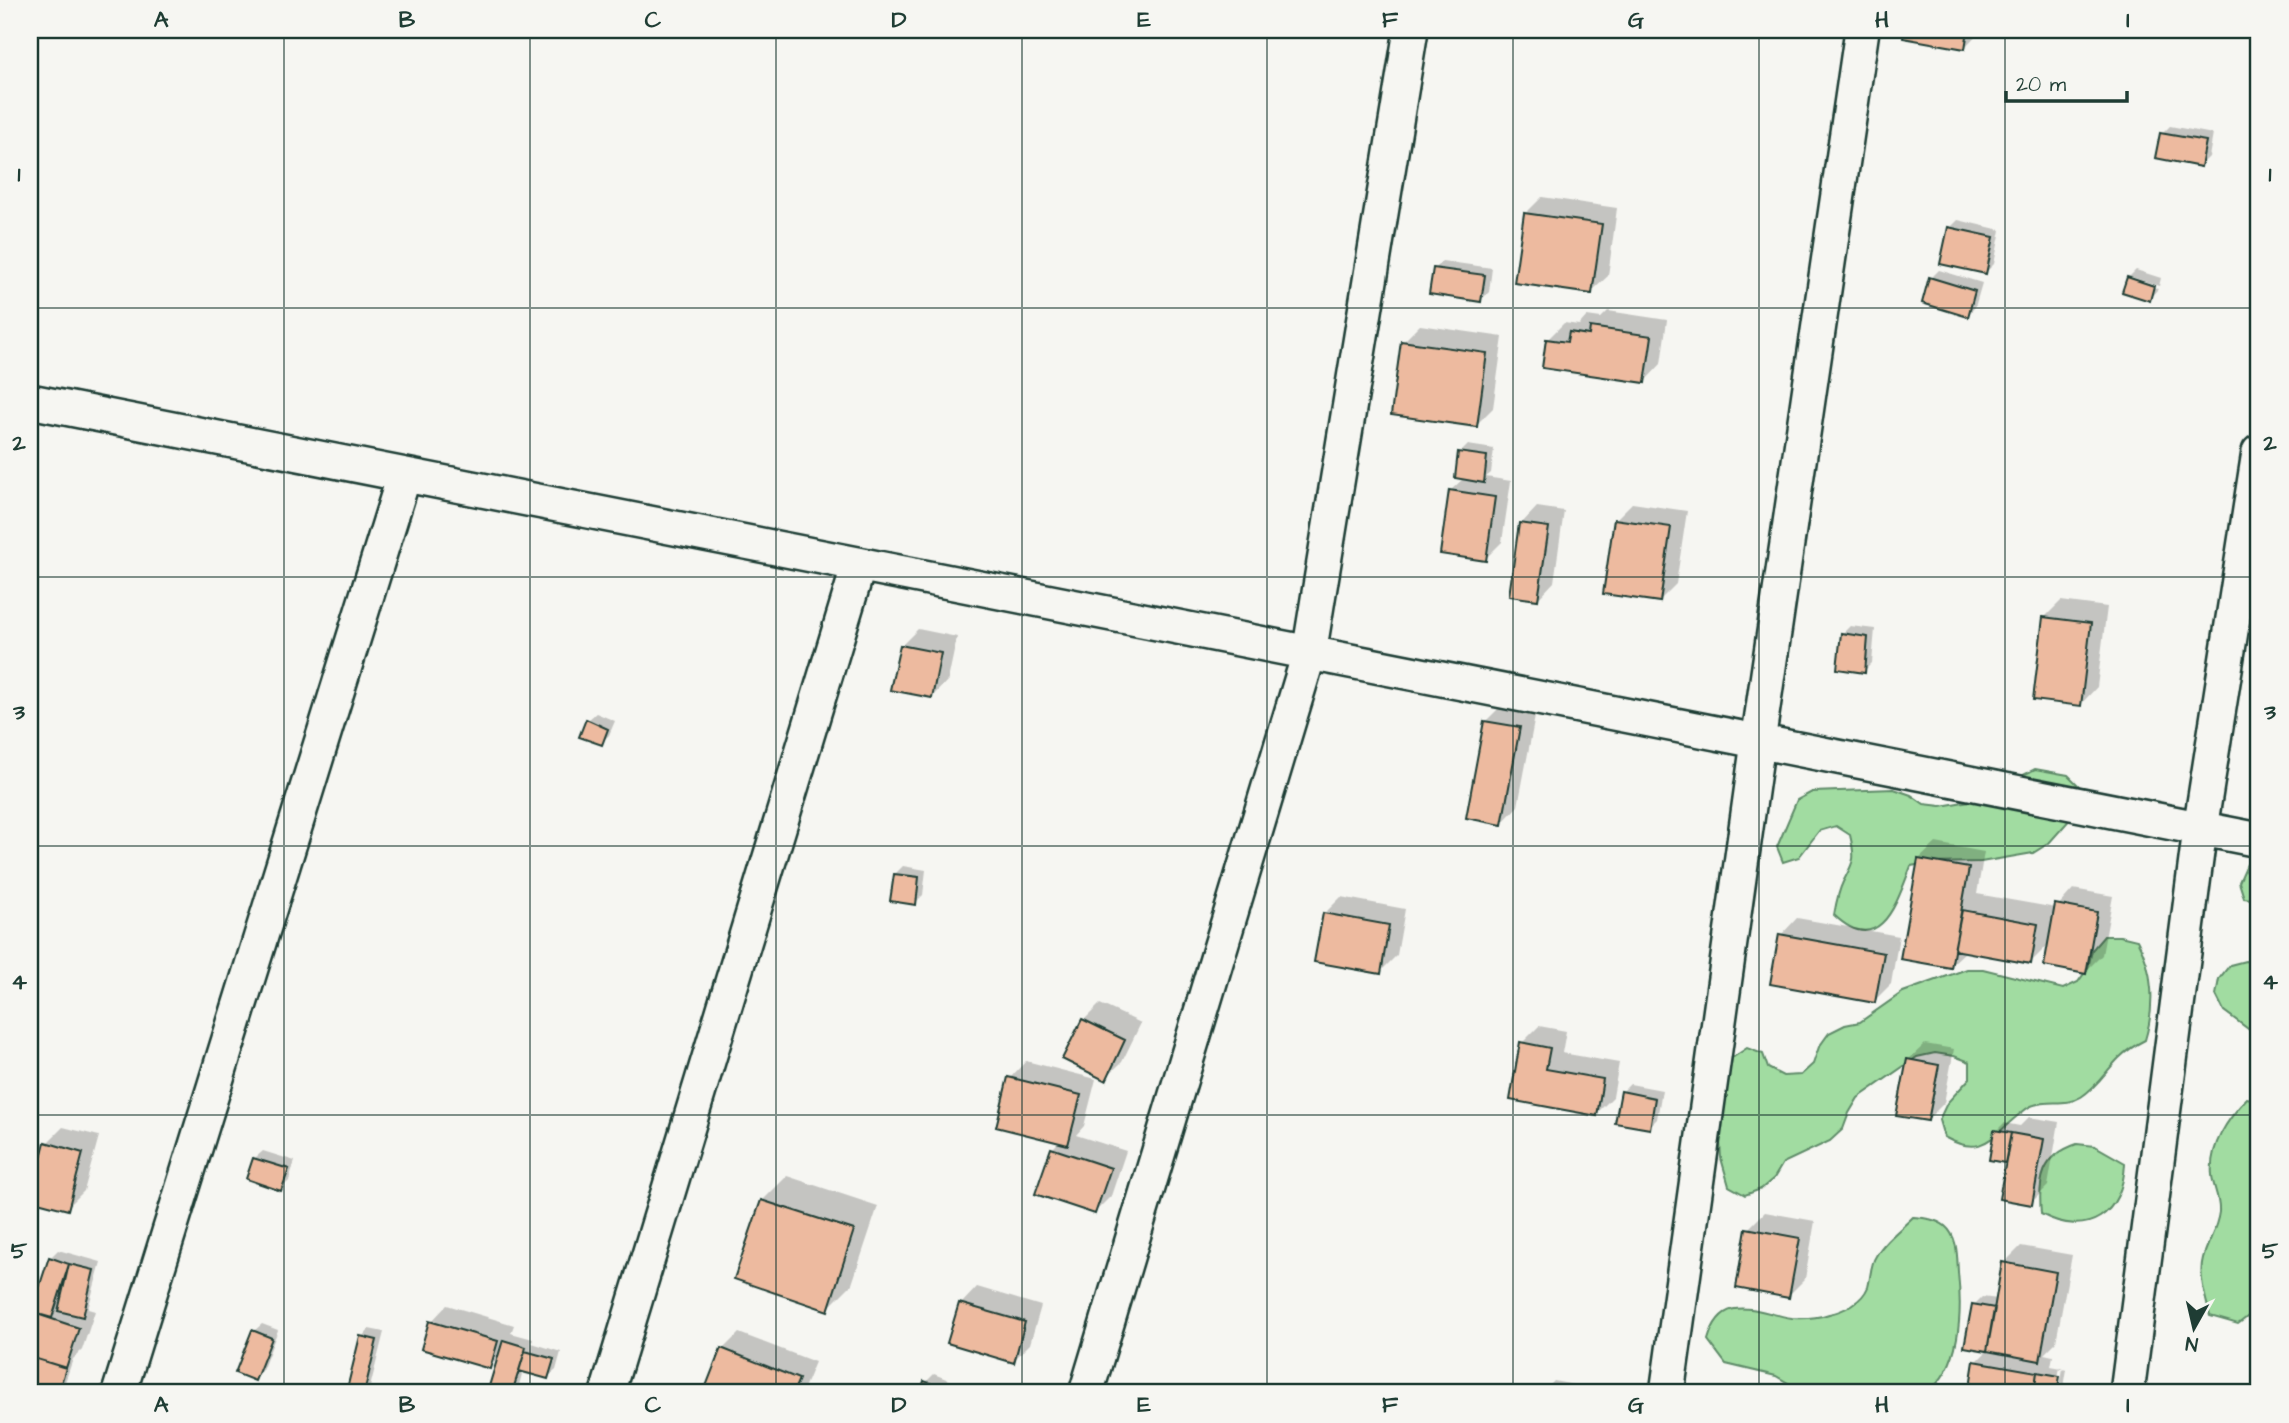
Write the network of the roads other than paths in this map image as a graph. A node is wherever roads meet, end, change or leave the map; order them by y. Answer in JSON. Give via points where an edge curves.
{"nodes":[{"id":1,"x":1411,"y":30,"type":"edge"},
{"id":2,"x":1862,"y":30,"type":"edge"},
{"id":3,"x":30,"y":401,"type":"edge"},
{"id":4,"x":2259,"y":452,"type":"edge"},
{"id":5,"x":404,"y":475,"type":"junction"},
{"id":6,"x":859,"y":565,"type":"junction"},
{"id":7,"x":1309,"y":654,"type":"junction"},
{"id":8,"x":1758,"y":742,"type":"junction"},
{"id":9,"x":2200,"y":829,"type":"junction"},
{"id":10,"x":2259,"y":840,"type":"edge"},
{"id":11,"x":119,"y":1393,"type":"edge"},
{"id":12,"x":607,"y":1393,"type":"edge"},
{"id":13,"x":1086,"y":1393,"type":"edge"},
{"id":14,"x":1667,"y":1393,"type":"edge"},
{"id":15,"x":2127,"y":1393,"type":"edge"}],
"edges":[{"from":1,"to":7,"type":"street"},
{"from":2,"to":8,"type":"street"},
{"from":3,"to":5,"type":"street"},
{"from":4,"to":9,"type":"street"},
{"from":5,"to":6,"type":"street"},
{"from":5,"to":11,"type":"street"},
{"from":6,"to":7,"type":"street"},
{"from":6,"to":12,"type":"street"},
{"from":7,"to":8,"type":"street"},
{"from":7,"to":13,"type":"street"},
{"from":8,"to":9,"type":"street"},
{"from":8,"to":14,"type":"street"},
{"from":9,"to":10,"type":"street"},
{"from":9,"to":15,"type":"street"}]}
